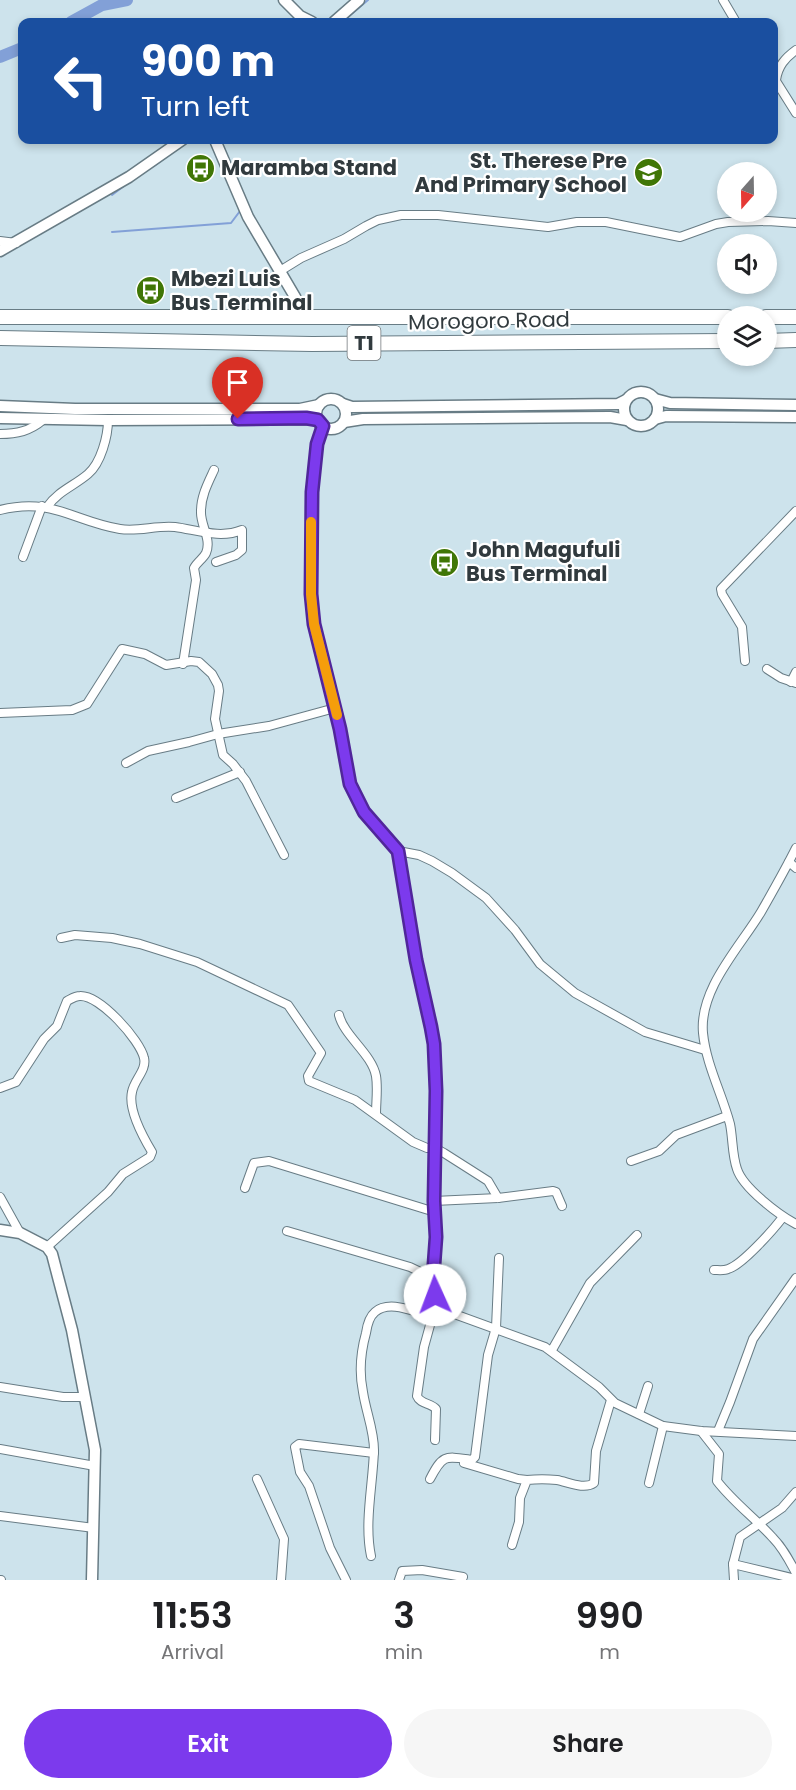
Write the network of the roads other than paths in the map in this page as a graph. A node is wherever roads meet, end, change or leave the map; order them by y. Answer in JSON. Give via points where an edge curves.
{"nodes":[{"id":1,"x":284,"y":0,"type":"edge"},
{"id":2,"x":359,"y":0,"type":"edge"},
{"id":3,"x":723,"y":0,"type":"edge"},
{"id":4,"x":301,"y":18,"type":"edge"},
{"id":5,"x":337,"y":18,"type":"edge"},
{"id":6,"x":734,"y":18,"type":"edge"},
{"id":7,"x":796,"y":50,"type":"edge"},
{"id":8,"x":778,"y":72,"type":"edge"},
{"id":9,"x":778,"y":84,"type":"edge"},
{"id":10,"x":796,"y":113,"type":"edge"},
{"id":11,"x":176,"y":144,"type":"edge"},
{"id":12,"x":218,"y":144,"type":"edge"},
{"id":13,"x":796,"y":223,"type":"edge"},
{"id":14,"x":0,"y":241,"type":"edge"},
{"id":15,"x":16,"y":243,"type":"junction"},
{"id":16,"x":0,"y":251,"type":"edge"},
{"id":17,"x":280,"y":271,"type":"junction"},
{"id":18,"x":0,"y":317,"type":"edge"},
{"id":19,"x":310,"y":317,"type":"junction"},
{"id":20,"x":717,"y":317,"type":"edge"},
{"id":21,"x":777,"y":317,"type":"edge"},
{"id":22,"x":796,"y":317,"type":"edge"},
{"id":23,"x":0,"y":338,"type":"edge"},
{"id":24,"x":777,"y":340,"type":"edge"},
{"id":25,"x":796,"y":340,"type":"edge"},
{"id":26,"x":717,"y":341,"type":"edge"},
{"id":27,"x":655,"y":399,"type":"junction"},
{"id":28,"x":626,"y":400,"type":"junction"},
{"id":29,"x":343,"y":404,"type":"junction"},
{"id":30,"x":319,"y":405,"type":"junction"},
{"id":31,"x":796,"y":405,"type":"edge"},
{"id":32,"x":0,"y":406,"type":"edge"},
{"id":33,"x":796,"y":417,"type":"edge"},
{"id":34,"x":0,"y":418,"type":"edge"},
{"id":35,"x":655,"y":419,"type":"junction"},
{"id":36,"x":42,"y":420,"type":"junction"},
{"id":37,"x":108,"y":420,"type":"junction"},
{"id":38,"x":627,"y":420,"type":"junction"},
{"id":39,"x":344,"y":422,"type":"junction"},
{"id":40,"x":320,"y":423,"type":"junction"},
{"id":41,"x":0,"y":434,"type":"edge"},
{"id":42,"x":214,"y":470,"type":"dead end"},
{"id":43,"x":45,"y":507,"type":"junction"},
{"id":44,"x":0,"y":510,"type":"edge"},
{"id":45,"x":796,"y":511,"type":"edge"},
{"id":46,"x":206,"y":533,"type":"junction"},
{"id":47,"x":23,"y":557,"type":"dead end"},
{"id":48,"x":216,"y":562,"type":"dead end"},
{"id":49,"x":745,"y":661,"type":"dead end"},
{"id":50,"x":183,"y":664,"type":"junction"},
{"id":51,"x":767,"y":669,"type":"dead end"},
{"id":52,"x":796,"y":672,"type":"edge"},
{"id":53,"x":794,"y":682,"type":"edge"},
{"id":54,"x":335,"y":708,"type":"junction"},
{"id":55,"x":0,"y":713,"type":"edge"},
{"id":56,"x":218,"y":734,"type":"junction"},
{"id":57,"x":126,"y":763,"type":"dead end"},
{"id":58,"x":240,"y":772,"type":"junction"},
{"id":59,"x":176,"y":798,"type":"dead end"},
{"id":60,"x":796,"y":848,"type":"edge"},
{"id":61,"x":398,"y":851,"type":"junction"},
{"id":62,"x":284,"y":855,"type":"dead end"},
{"id":63,"x":792,"y":865,"type":"edge"},
{"id":64,"x":61,"y":938,"type":"dead end"},
{"id":65,"x":339,"y":1015,"type":"dead end"},
{"id":66,"x":705,"y":1050,"type":"junction"},
{"id":67,"x":0,"y":1088,"type":"edge"},
{"id":68,"x":376,"y":1114,"type":"junction"},
{"id":69,"x":727,"y":1116,"type":"junction"},
{"id":70,"x":435,"y":1148,"type":"junction"},
{"id":71,"x":631,"y":1161,"type":"dead end"},
{"id":72,"x":245,"y":1188,"type":"dead end"},
{"id":73,"x":0,"y":1197,"type":"edge"},
{"id":74,"x":498,"y":1198,"type":"junction"},
{"id":75,"x":434,"y":1201,"type":"junction"},
{"id":76,"x":562,"y":1206,"type":"dead end"},
{"id":77,"x":435,"y":1212,"type":"junction"},
{"id":78,"x":783,"y":1217,"type":"junction"},
{"id":79,"x":796,"y":1224,"type":"edge"},
{"id":80,"x":0,"y":1230,"type":"edge"},
{"id":81,"x":287,"y":1231,"type":"dead end"},
{"id":82,"x":20,"y":1233,"type":"junction"},
{"id":83,"x":637,"y":1235,"type":"dead end"},
{"id":84,"x":47,"y":1247,"type":"junction"},
{"id":85,"x":499,"y":1258,"type":"dead end"},
{"id":86,"x":714,"y":1270,"type":"dead end"},
{"id":87,"x":433,"y":1278,"type":"junction"},
{"id":88,"x":796,"y":1278,"type":"edge"},
{"id":89,"x":433,"y":1312,"type":"junction"},
{"id":90,"x":496,"y":1328,"type":"junction"},
{"id":91,"x":552,"y":1350,"type":"junction"},
{"id":92,"x":648,"y":1386,"type":"dead end"},
{"id":93,"x":0,"y":1387,"type":"edge"},
{"id":94,"x":84,"y":1397,"type":"junction"},
{"id":95,"x":611,"y":1400,"type":"junction"},
{"id":96,"x":639,"y":1414,"type":"junction"},
{"id":97,"x":663,"y":1426,"type":"junction"},
{"id":98,"x":700,"y":1431,"type":"junction"},
{"id":99,"x":718,"y":1431,"type":"junction"},
{"id":100,"x":796,"y":1436,"type":"edge"},
{"id":101,"x":435,"y":1440,"type":"dead end"},
{"id":102,"x":0,"y":1449,"type":"edge"},
{"id":103,"x":374,"y":1452,"type":"junction"},
{"id":104,"x":448,"y":1458,"type":"junction"},
{"id":105,"x":95,"y":1466,"type":"junction"},
{"id":106,"x":257,"y":1479,"type":"dead end"},
{"id":107,"x":430,"y":1479,"type":"dead end"},
{"id":108,"x":527,"y":1480,"type":"junction"},
{"id":109,"x":650,"y":1483,"type":"dead end"},
{"id":110,"x":796,"y":1492,"type":"edge"},
{"id":111,"x":0,"y":1515,"type":"edge"},
{"id":112,"x":759,"y":1524,"type":"junction"},
{"id":113,"x":93,"y":1528,"type":"junction"},
{"id":114,"x":512,"y":1545,"type":"dead end"},
{"id":115,"x":371,"y":1556,"type":"dead end"},
{"id":116,"x":733,"y":1564,"type":"junction"},
{"id":117,"x":796,"y":1573,"type":"edge"},
{"id":118,"x":463,"y":1577,"type":"dead end"},
{"id":119,"x":92,"y":1580,"type":"edge"},
{"id":120,"x":281,"y":1580,"type":"edge"},
{"id":121,"x":346,"y":1580,"type":"edge"},
{"id":122,"x":399,"y":1580,"type":"edge"},
{"id":123,"x":734,"y":1580,"type":"edge"},
{"id":124,"x":796,"y":1580,"type":"edge"}],
"edges":[{"from":1,"to":4,"type":"street"},
{"from":2,"to":5,"type":"street"},
{"from":3,"to":6,"type":"street"},
{"from":7,"to":8,"type":"street","via":[[782,62]]},
{"from":9,"to":10,"type":"street"},
{"from":11,"to":15,"type":"street","via":[[129,177]]},
{"from":12,"to":17,"type":"street","via":[[248,217]]},
{"from":13,"to":17,"type":"street","via":[[728,222],[680,237],[606,222],[548,227],[438,215],[401,215],[378,220]]},
{"from":14,"to":15,"type":"street"},
{"from":15,"to":16,"type":"street"},
{"from":17,"to":19,"type":"street"},
{"from":18,"to":19,"type":"highway","name":"Morogoro Road","number":"T1"},
{"from":19,"to":20,"type":"highway","name":"Morogoro Road","number":"T1"},
{"from":21,"to":22,"type":"highway"},
{"from":23,"to":26,"type":"highway","name":"Morogoro Road","number":"T1","via":[[312,344]]},
{"from":24,"to":25,"type":"highway"},
{"from":27,"to":28,"type":"street","via":[[640,392]]},
{"from":27,"to":31,"type":"street","via":[[670,403]]},
{"from":27,"to":35,"type":"street"},
{"from":28,"to":29,"type":"street","via":[[618,404]]},
{"from":28,"to":38,"type":"street","via":[[623,412]]},
{"from":29,"to":30,"type":"street","via":[[328,399]]},
{"from":29,"to":39,"type":"street"},
{"from":30,"to":32,"type":"street","via":[[300,409]]},
{"from":30,"to":40,"type":"street","via":[[316,413]]},
{"from":33,"to":35,"type":"street"},
{"from":34,"to":36,"type":"street"},
{"from":35,"to":38,"type":"street","via":[[641,427]]},
{"from":36,"to":37,"type":"street"},
{"from":36,"to":41,"type":"street","via":[[16,434]]},
{"from":37,"to":40,"type":"street","via":[[306,418]]},
{"from":37,"to":43,"type":"street","via":[[93,468]]},
{"from":38,"to":39,"type":"street","via":[[610,417]]},
{"from":39,"to":40,"type":"street","via":[[334,429]]},
{"from":40,"to":54,"type":"street","via":[[312,492],[311,594],[319,652]]},
{"from":42,"to":46,"type":"street","via":[[200,513]]},
{"from":43,"to":44,"type":"street"},
{"from":43,"to":46,"type":"street","via":[[120,529],[141,531],[165,526]]},
{"from":43,"to":47,"type":"street"},
{"from":45,"to":49,"type":"street","via":[[721,589],[742,627]]},
{"from":46,"to":48,"type":"street","via":[[228,535],[242,530],[242,550]]},
{"from":46,"to":50,"type":"street","via":[[206,554],[194,568],[196,580]]},
{"from":50,"to":55,"type":"street","via":[[166,665],[145,654],[122,649],[87,704],[72,710]]},
{"from":50,"to":56,"type":"street","via":[[199,662],[216,681]]},
{"from":51,"to":53,"type":"street"},
{"from":52,"to":53,"type":"street"},
{"from":54,"to":56,"type":"street","via":[[269,726]]},
{"from":54,"to":61,"type":"street","via":[[353,793]]},
{"from":56,"to":57,"type":"street","via":[[148,751]]},
{"from":56,"to":58,"type":"street","via":[[223,755]]},
{"from":58,"to":59,"type":"street"},
{"from":58,"to":62,"type":"street"},
{"from":60,"to":63,"type":"street"},
{"from":61,"to":66,"type":"street","via":[[432,861],[486,898],[540,964],[575,993],[645,1032]]},
{"from":61,"to":70,"type":"street","via":[[434,1044]]},
{"from":63,"to":66,"type":"street","via":[[708,998],[702,1030]]},
{"from":64,"to":68,"type":"street","via":[[75,935],[140,944],[197,962],[282,1001],[321,1053],[308,1076],[309,1082],[345,1095]]},
{"from":65,"to":68,"type":"street","via":[[375,1073]]},
{"from":66,"to":69,"type":"street"},
{"from":67,"to":84,"type":"street","via":[[16,1082],[57,1026],[67,1001],[79,996],[112,1015],[144,1057],[131,1099],[152,1152],[150,1157],[123,1174]]},
{"from":68,"to":70,"type":"street","via":[[413,1142]]},
{"from":69,"to":71,"type":"street","via":[[676,1135],[659,1150]]},
{"from":69,"to":78,"type":"street","via":[[738,1173]]},
{"from":70,"to":74,"type":"street","via":[[488,1181]]},
{"from":70,"to":75,"type":"street"},
{"from":72,"to":77,"type":"street","via":[[254,1163],[269,1161]]},
{"from":73,"to":82,"type":"street"},
{"from":74,"to":75,"type":"street"},
{"from":74,"to":76,"type":"street","via":[[553,1191]]},
{"from":75,"to":77,"type":"street"},
{"from":77,"to":87,"type":"street"},
{"from":78,"to":79,"type":"street"},
{"from":78,"to":86,"type":"street","via":[[734,1266]]},
{"from":80,"to":82,"type":"street"},
{"from":81,"to":87,"type":"street","via":[[410,1267]]},
{"from":82,"to":84,"type":"street"},
{"from":83,"to":91,"type":"street","via":[[590,1283]]},
{"from":84,"to":94,"type":"street","via":[[72,1330]]},
{"from":85,"to":90,"type":"street"},
{"from":87,"to":89,"type":"street"},
{"from":88,"to":99,"type":"street","via":[[753,1339]]},
{"from":89,"to":90,"type":"street"},
{"from":89,"to":101,"type":"street","via":[[417,1396],[436,1409]]},
{"from":89,"to":103,"type":"street","via":[[387,1308],[376,1311],[369,1319],[361,1356],[362,1389]]},
{"from":90,"to":91,"type":"street"},
{"from":90,"to":104,"type":"street","via":[[475,1457]]},
{"from":91,"to":95,"type":"street"},
{"from":92,"to":96,"type":"street"},
{"from":93,"to":94,"type":"street"},
{"from":94,"to":105,"type":"street"},
{"from":95,"to":96,"type":"street"},
{"from":95,"to":108,"type":"street","via":[[596,1451],[593,1484]]},
{"from":96,"to":97,"type":"street"},
{"from":97,"to":98,"type":"street"},
{"from":97,"to":109,"type":"street"},
{"from":98,"to":99,"type":"street"},
{"from":98,"to":112,"type":"street","via":[[719,1454],[717,1481]]},
{"from":99,"to":100,"type":"street"},
{"from":102,"to":105,"type":"street"},
{"from":103,"to":115,"type":"street"},
{"from":103,"to":121,"type":"street","via":[[298,1444],[295,1448],[300,1472]]},
{"from":104,"to":107,"type":"street","via":[[439,1462]]},
{"from":104,"to":108,"type":"street"},
{"from":105,"to":113,"type":"street"},
{"from":106,"to":120,"type":"street","via":[[284,1539]]},
{"from":108,"to":114,"type":"street"},
{"from":110,"to":112,"type":"street"},
{"from":111,"to":113,"type":"street"},
{"from":112,"to":116,"type":"street","via":[[740,1537]]},
{"from":112,"to":117,"type":"street","via":[[785,1552]]},
{"from":113,"to":119,"type":"street"},
{"from":116,"to":123,"type":"street"},
{"from":116,"to":124,"type":"street"},
{"from":118,"to":122,"type":"street","via":[[414,1569],[401,1572]]}]}
